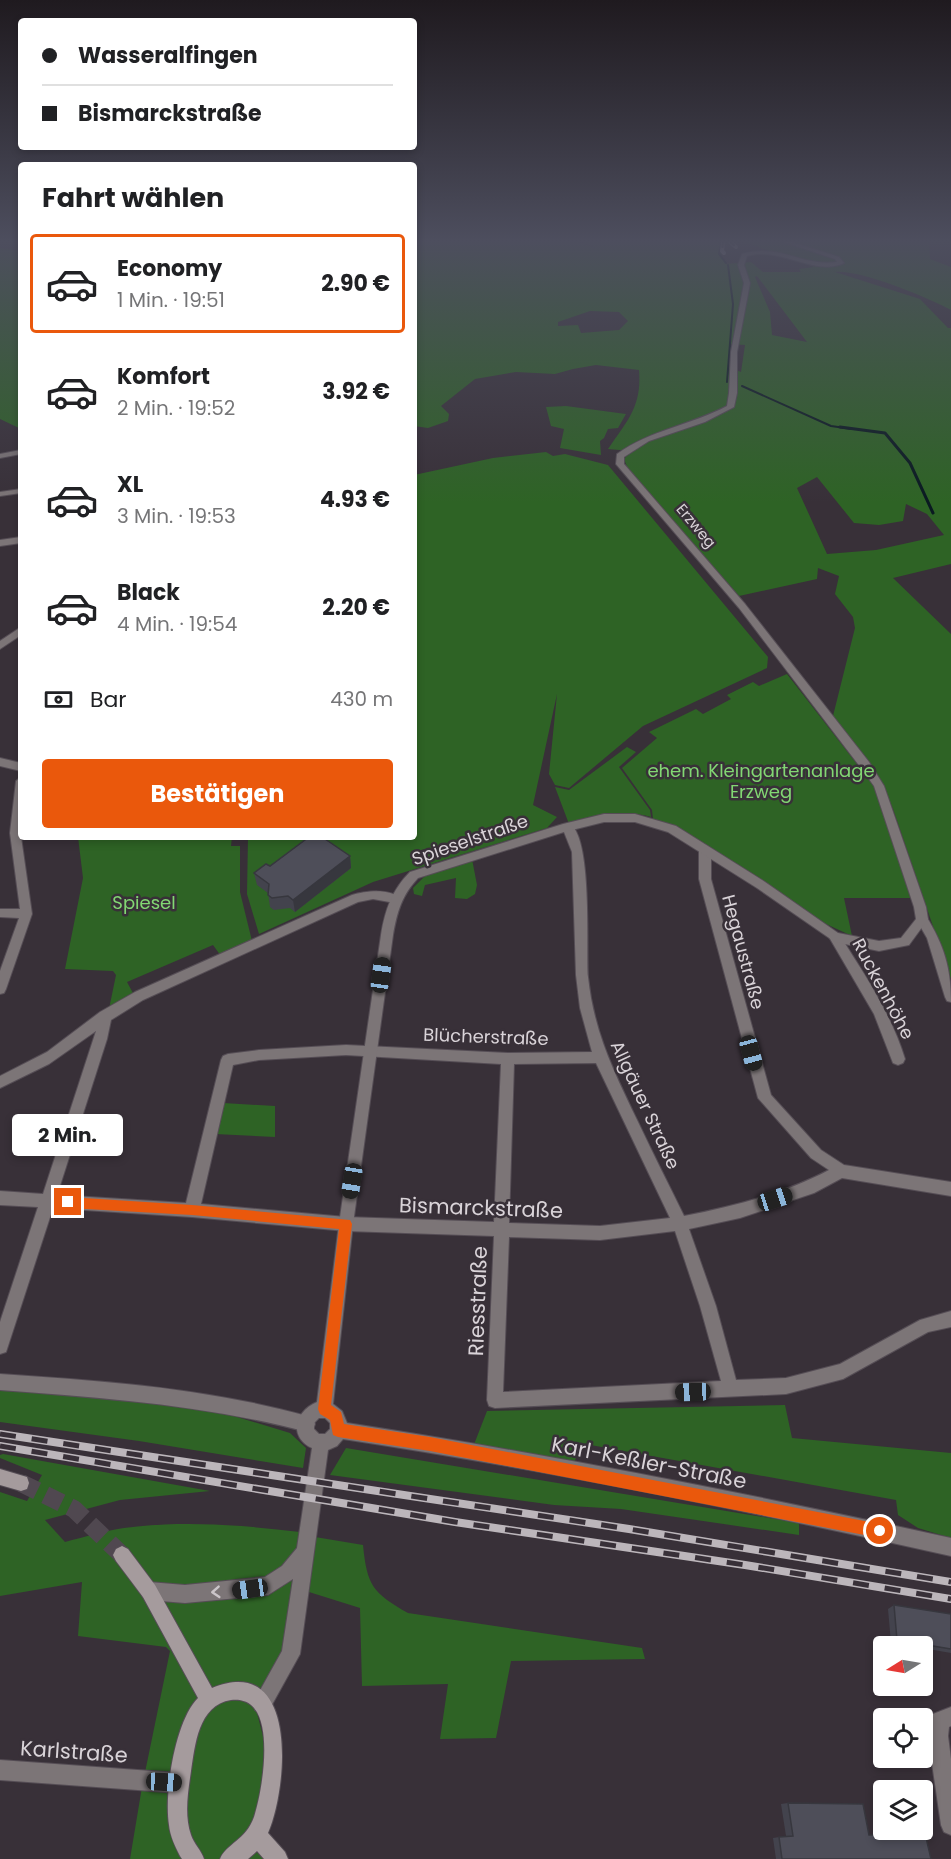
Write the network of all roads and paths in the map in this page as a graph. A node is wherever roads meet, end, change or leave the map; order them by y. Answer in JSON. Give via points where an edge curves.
{"nodes":[{"id":1,"x":738,"y":329,"type":"edge"},
{"id":2,"x":18,"y":453,"type":"edge"},
{"id":3,"x":0,"y":456,"type":"edge"},
{"id":4,"x":18,"y":491,"type":"edge"},
{"id":5,"x":0,"y":494,"type":"edge"},
{"id":6,"x":18,"y":540,"type":"edge"},
{"id":7,"x":0,"y":543,"type":"edge"},
{"id":8,"x":18,"y":632,"type":"edge"},
{"id":9,"x":0,"y":646,"type":"edge"},
{"id":10,"x":0,"y":762,"type":"edge"},
{"id":11,"x":18,"y":766,"type":"edge"},
{"id":12,"x":18,"y":812,"type":"edge"},
{"id":13,"x":568,"y":827,"type":"junction"},
{"id":14,"x":705,"y":849,"type":"junction"},
{"id":15,"x":393,"y":905,"type":"junction"},
{"id":16,"x":0,"y":913,"type":"edge"},
{"id":17,"x":26,"y":914,"type":"junction"},
{"id":18,"x":922,"y":919,"type":"junction"},
{"id":19,"x":835,"y":937,"type":"junction"},
{"id":20,"x":0,"y":989,"type":"edge"},
{"id":21,"x":951,"y":997,"type":"edge"},
{"id":22,"x":105,"y":1016,"type":"junction"},
{"id":23,"x":371,"y":1050,"type":"junction"},
{"id":24,"x":600,"y":1057,"type":"junction"},
{"id":25,"x":508,"y":1059,"type":"junction"},
{"id":26,"x":898,"y":1059,"type":"dead end"},
{"id":27,"x":0,"y":1082,"type":"edge"},
{"id":28,"x":841,"y":1171,"type":"junction"},
{"id":29,"x":951,"y":1189,"type":"edge"},
{"id":30,"x":0,"y":1198,"type":"edge"},
{"id":31,"x":48,"y":1201,"type":"junction"},
{"id":32,"x":192,"y":1210,"type":"junction"},
{"id":33,"x":346,"y":1224,"type":"junction"},
{"id":34,"x":680,"y":1224,"type":"junction"},
{"id":35,"x":502,"y":1231,"type":"junction"},
{"id":36,"x":951,"y":1319,"type":"edge"},
{"id":37,"x":0,"y":1346,"type":"edge"},
{"id":38,"x":0,"y":1382,"type":"edge"},
{"id":39,"x":731,"y":1390,"type":"junction"},
{"id":40,"x":324,"y":1409,"type":"junction"},
{"id":41,"x":307,"y":1424,"type":"junction"},
{"id":42,"x":338,"y":1430,"type":"junction"},
{"id":43,"x":321,"y":1443,"type":"junction"},
{"id":44,"x":0,"y":1476,"type":"edge"},
{"id":45,"x":21,"y":1483,"type":"tunnel mouth"},
{"id":46,"x":951,"y":1547,"type":"edge"},
{"id":47,"x":304,"y":1554,"type":"junction"},
{"id":48,"x":122,"y":1555,"type":"tunnel mouth"},
{"id":49,"x":149,"y":1591,"type":"junction"},
{"id":50,"x":209,"y":1700,"type":"junction"},
{"id":51,"x":262,"y":1703,"type":"junction"},
{"id":52,"x":951,"y":1716,"type":"edge"},
{"id":53,"x":0,"y":1770,"type":"edge"},
{"id":54,"x":179,"y":1783,"type":"junction"},
{"id":55,"x":951,"y":1825,"type":"edge"},
{"id":56,"x":256,"y":1835,"type":"junction"},
{"id":57,"x":194,"y":1859,"type":"edge"},
{"id":58,"x":230,"y":1859,"type":"edge"},
{"id":59,"x":278,"y":1859,"type":"edge"}],
"edges":[{"from":1,"to":18,"type":"street","name":"Erzweg","via":[[730,407],[712,418],[636,442],[620,456],[620,464],[742,606],[879,786]]},
{"from":2,"to":3,"type":"street"},
{"from":4,"to":5,"type":"street"},
{"from":6,"to":7,"type":"street"},
{"from":8,"to":9,"type":"street"},
{"from":10,"to":11,"type":"street"},
{"from":12,"to":17,"type":"street","via":[[16,832]]},
{"from":13,"to":14,"type":"street","name":"Spieselstraße","via":[[604,818],[635,818],[672,829]]},
{"from":13,"to":15,"type":"street","name":"Spieselstraße","via":[[414,875],[401,887]]},
{"from":13,"to":24,"type":"street","name":"Allgäuer Straße","via":[[578,852],[580,871],[586,1008]]},
{"from":14,"to":19,"type":"street","name":"Spieselstraße"},
{"from":14,"to":28,"type":"street","name":"Hegaustraße","via":[[705,879],[765,1098],[816,1154]]},
{"from":15,"to":22,"type":"street","via":[[373,896],[356,898],[139,996]]},
{"from":15,"to":23,"type":"street"},
{"from":16,"to":17,"type":"street"},
{"from":17,"to":20,"type":"street"},
{"from":18,"to":19,"type":"street","name":"Spieselstraße","via":[[904,942],[879,946]]},
{"from":18,"to":21,"type":"street","name":"Erzweg","via":[[933,938]]},
{"from":19,"to":26,"type":"street","name":"Ruckenhöhe","via":[[877,1009]]},
{"from":22,"to":27,"type":"street","via":[[58,1052]]},
{"from":22,"to":31,"type":"street"},
{"from":23,"to":25,"type":"street","name":"Blücherstraße"},
{"from":23,"to":32,"type":"street","name":"Blücherstraße","via":[[228,1060]]},
{"from":23,"to":33,"type":"street"},
{"from":24,"to":25,"type":"street","name":"Blücherstraße"},
{"from":24,"to":34,"type":"street","name":"Allgäuer Straße"},
{"from":25,"to":35,"type":"street","name":"Riesstraße"},
{"from":28,"to":29,"type":"street"},
{"from":28,"to":34,"type":"street","name":"Bismarckstraße","via":[[809,1188],[750,1208]]},
{"from":30,"to":31,"type":"street","name":"Bismarckstraße"},
{"from":31,"to":32,"type":"street","name":"Bismarckstraße"},
{"from":31,"to":37,"type":"street"},
{"from":32,"to":33,"type":"street","name":"Bismarckstraße"},
{"from":33,"to":35,"type":"street","name":"Bismarckstraße"},
{"from":33,"to":40,"type":"street"},
{"from":34,"to":35,"type":"street","name":"Bismarckstraße","via":[[600,1233]]},
{"from":34,"to":39,"type":"street","name":"Allgäuer Straße"},
{"from":35,"to":39,"type":"street","name":"Riesstraße","via":[[495,1400]]},
{"from":36,"to":39,"type":"street","via":[[925,1325],[843,1371],[786,1386]]},
{"from":38,"to":41,"type":"street","via":[[178,1395]]},
{"from":40,"to":41,"type":"street","via":[[314,1413]]},
{"from":40,"to":42,"type":"street","via":[[337,1417]]},
{"from":41,"to":43,"type":"street","via":[[309,1438]]},
{"from":42,"to":43,"type":"street","via":[[332,1440]]},
{"from":42,"to":46,"type":"street","name":"Karl-Keßler-Straße","via":[[797,1513]]},
{"from":43,"to":47,"type":"street"},
{"from":44,"to":45,"type":"main road"},
{"from":47,"to":49,"type":"street","one_way":true,"via":[[268,1586],[185,1594]]},
{"from":47,"to":51,"type":"street","via":[[291,1654]]},
{"from":48,"to":49,"type":"main road"},
{"from":49,"to":50,"type":"main road"},
{"from":50,"to":51,"type":"main road","via":[[237,1689]]},
{"from":50,"to":54,"type":"main road","via":[[196,1714],[186,1740]]},
{"from":51,"to":56,"type":"main road","via":[[273,1736],[272,1761],[268,1796]]},
{"from":52,"to":55,"type":"street","via":[[940,1721],[938,1736]]},
{"from":53,"to":54,"type":"street","name":"Karlstraße"},
{"from":54,"to":57,"type":"main road","via":[[179,1831],[183,1847]]},
{"from":56,"to":58,"type":"main road"},
{"from":56,"to":59,"type":"main road"}]}
